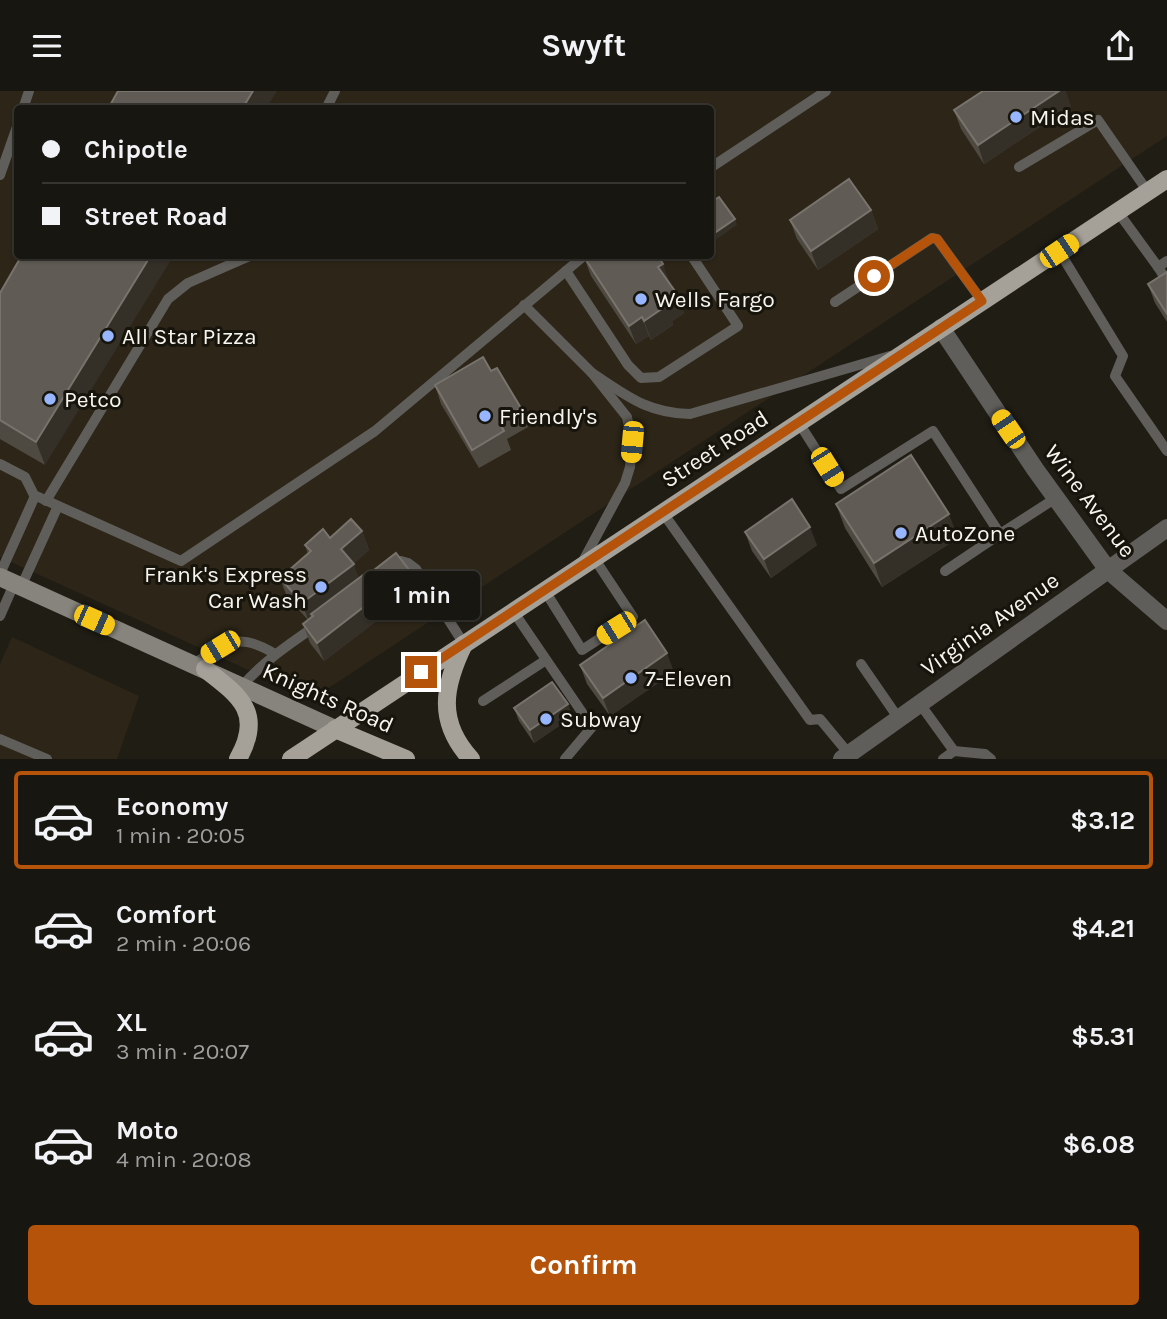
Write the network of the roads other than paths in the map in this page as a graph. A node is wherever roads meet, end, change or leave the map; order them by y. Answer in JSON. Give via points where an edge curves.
{"nodes":[{"id":1,"x":826,"y":91,"type":"edge"},
{"id":2,"x":14,"y":135,"type":"edge"},
{"id":3,"x":714,"y":165,"type":"edge"},
{"id":4,"x":1019,"y":167,"type":"dead end"},
{"id":5,"x":0,"y":175,"type":"edge"},
{"id":6,"x":1167,"y":179,"type":"edge"},
{"id":7,"x":1148,"y":192,"type":"junction"},
{"id":8,"x":1118,"y":212,"type":"junction"},
{"id":9,"x":1059,"y":251,"type":"junction"},
{"id":10,"x":243,"y":259,"type":"edge"},
{"id":11,"x":580,"y":259,"type":"edge"},
{"id":12,"x":694,"y":259,"type":"edge"},
{"id":13,"x":1162,"y":264,"type":"edge"},
{"id":14,"x":566,"y":271,"type":"junction"},
{"id":15,"x":1167,"y":281,"type":"edge"},
{"id":16,"x":982,"y":301,"type":"junction"},
{"id":17,"x":835,"y":302,"type":"dead end"},
{"id":18,"x":524,"y":305,"type":"junction"},
{"id":19,"x":942,"y":328,"type":"junction"},
{"id":20,"x":907,"y":351,"type":"junction"},
{"id":21,"x":592,"y":373,"type":"junction"},
{"id":22,"x":799,"y":423,"type":"junction"},
{"id":23,"x":1167,"y":451,"type":"edge"},
{"id":24,"x":0,"y":464,"type":"edge"},
{"id":25,"x":35,"y":496,"type":"junction"},
{"id":26,"x":1056,"y":498,"type":"junction"},
{"id":27,"x":46,"y":501,"type":"junction"},
{"id":28,"x":58,"y":506,"type":"junction"},
{"id":29,"x":663,"y":513,"type":"junction"},
{"id":30,"x":1167,"y":528,"type":"edge"},
{"id":31,"x":1000,"y":534,"type":"junction"},
{"id":32,"x":587,"y":563,"type":"junction"},
{"id":33,"x":1108,"y":570,"type":"junction"},
{"id":34,"x":945,"y":571,"type":"dead end"},
{"id":35,"x":380,"y":577,"type":"edge"},
{"id":36,"x":9,"y":581,"type":"edge"},
{"id":37,"x":545,"y":591,"type":"junction"},
{"id":38,"x":513,"y":611,"type":"junction"},
{"id":39,"x":0,"y":616,"type":"edge"},
{"id":40,"x":327,"y":618,"type":"edge"},
{"id":41,"x":1167,"y":621,"type":"edge"},
{"id":42,"x":464,"y":644,"type":"junction"},
{"id":43,"x":275,"y":654,"type":"junction"},
{"id":44,"x":546,"y":660,"type":"junction"},
{"id":45,"x":861,"y":664,"type":"dead end"},
{"id":46,"x":199,"y":667,"type":"junction"},
{"id":47,"x":242,"y":686,"type":"junction"},
{"id":48,"x":484,"y":701,"type":"dead end"},
{"id":49,"x":920,"y":704,"type":"junction"},
{"id":50,"x":899,"y":719,"type":"junction"},
{"id":51,"x":335,"y":729,"type":"junction"},
{"id":52,"x":0,"y":739,"type":"edge"},
{"id":53,"x":954,"y":751,"type":"junction"},
{"id":54,"x":845,"y":756,"type":"edge"},
{"id":55,"x":47,"y":759,"type":"edge"},
{"id":56,"x":238,"y":759,"type":"edge"},
{"id":57,"x":291,"y":759,"type":"edge"},
{"id":58,"x":406,"y":759,"type":"edge"},
{"id":59,"x":471,"y":759,"type":"edge"},
{"id":60,"x":565,"y":759,"type":"edge"},
{"id":61,"x":943,"y":759,"type":"edge"},
{"id":62,"x":991,"y":759,"type":"edge"}],
"edges":[{"from":1,"to":3,"type":"lane"},
{"from":2,"to":5,"type":"lane"},
{"from":4,"to":7,"type":"lane","via":[[1098,120]]},
{"from":6,"to":7,"type":"main road","name":"Street Road"},
{"from":7,"to":8,"type":"main road","name":"Street Road"},
{"from":8,"to":9,"type":"main road","name":"Street Road"},
{"from":8,"to":13,"type":"lane"},
{"from":9,"to":16,"type":"main road","name":"Street Road"},
{"from":9,"to":23,"type":"lane","via":[[1123,356],[1115,376]]},
{"from":10,"to":27,"type":"lane","via":[[188,283],[168,299]]},
{"from":11,"to":14,"type":"lane"},
{"from":12,"to":14,"type":"lane","via":[[738,326],[659,377],[641,378],[628,365]]},
{"from":13,"to":15,"type":"lane"},
{"from":14,"to":18,"type":"lane"},
{"from":16,"to":17,"type":"lane","via":[[932,238]]},
{"from":16,"to":19,"type":"main road","name":"Street Road"},
{"from":18,"to":21,"type":"lane"},
{"from":18,"to":28,"type":"lane","via":[[375,431],[181,561]]},
{"from":19,"to":20,"type":"main road","name":"Street Road"},
{"from":19,"to":26,"type":"street","name":"Wine Avenue"},
{"from":20,"to":21,"type":"lane","via":[[690,414],[639,404]]},
{"from":20,"to":22,"type":"main road","name":"Street Road"},
{"from":21,"to":32,"type":"lane","via":[[626,417],[632,442],[625,483]]},
{"from":22,"to":29,"type":"main road","name":"Street Road"},
{"from":22,"to":31,"type":"lane","via":[[841,489],[933,431]]},
{"from":24,"to":25,"type":"lane","via":[[25,477]]},
{"from":25,"to":27,"type":"lane"},
{"from":25,"to":36,"type":"lane"},
{"from":26,"to":31,"type":"lane"},
{"from":26,"to":33,"type":"street","name":"Wine Avenue"},
{"from":27,"to":28,"type":"lane"},
{"from":28,"to":36,"type":"lane"},
{"from":29,"to":32,"type":"main road","name":"Street Road"},
{"from":29,"to":54,"type":"lane","via":[[810,720],[820,719]]},
{"from":30,"to":33,"type":"street","name":"Virginia Avenue"},
{"from":31,"to":34,"type":"lane"},
{"from":32,"to":37,"type":"main road","name":"Street Road"},
{"from":32,"to":37,"type":"lane","via":[[633,617],[582,650]]},
{"from":33,"to":41,"type":"street","name":"Wine Avenue"},
{"from":33,"to":49,"type":"street","name":"Virginia Avenue"},
{"from":35,"to":42,"type":"lane","via":[[401,561],[416,569]]},
{"from":36,"to":39,"type":"lane"},
{"from":36,"to":46,"type":"main road","name":"Knights Road"},
{"from":37,"to":38,"type":"main road","name":"Street Road"},
{"from":38,"to":42,"type":"main road","name":"Street Road"},
{"from":38,"to":44,"type":"lane"},
{"from":40,"to":43,"type":"lane"},
{"from":42,"to":51,"type":"main road","name":"Street Road"},
{"from":42,"to":59,"type":"main road","via":[[456,659],[446,713],[452,733]]},
{"from":43,"to":46,"type":"lane","via":[[245,639],[220,647]]},
{"from":43,"to":47,"type":"lane"},
{"from":44,"to":48,"type":"lane"},
{"from":44,"to":60,"type":"lane","via":[[592,727]]},
{"from":45,"to":50,"type":"lane"},
{"from":46,"to":47,"type":"main road","name":"Knights Road"},
{"from":46,"to":56,"type":"main road","via":[[237,694],[246,710],[248,735]]},
{"from":47,"to":51,"type":"main road","name":"Knights Road"},
{"from":49,"to":50,"type":"street","name":"Virginia Avenue"},
{"from":49,"to":53,"type":"lane"},
{"from":50,"to":54,"type":"street","name":"Virginia Avenue"},
{"from":51,"to":57,"type":"main road","name":"Street Road"},
{"from":51,"to":58,"type":"main road","name":"Knights Road"},
{"from":52,"to":55,"type":"lane"},
{"from":53,"to":61,"type":"lane"},
{"from":53,"to":62,"type":"lane","via":[[985,754]]}]}
